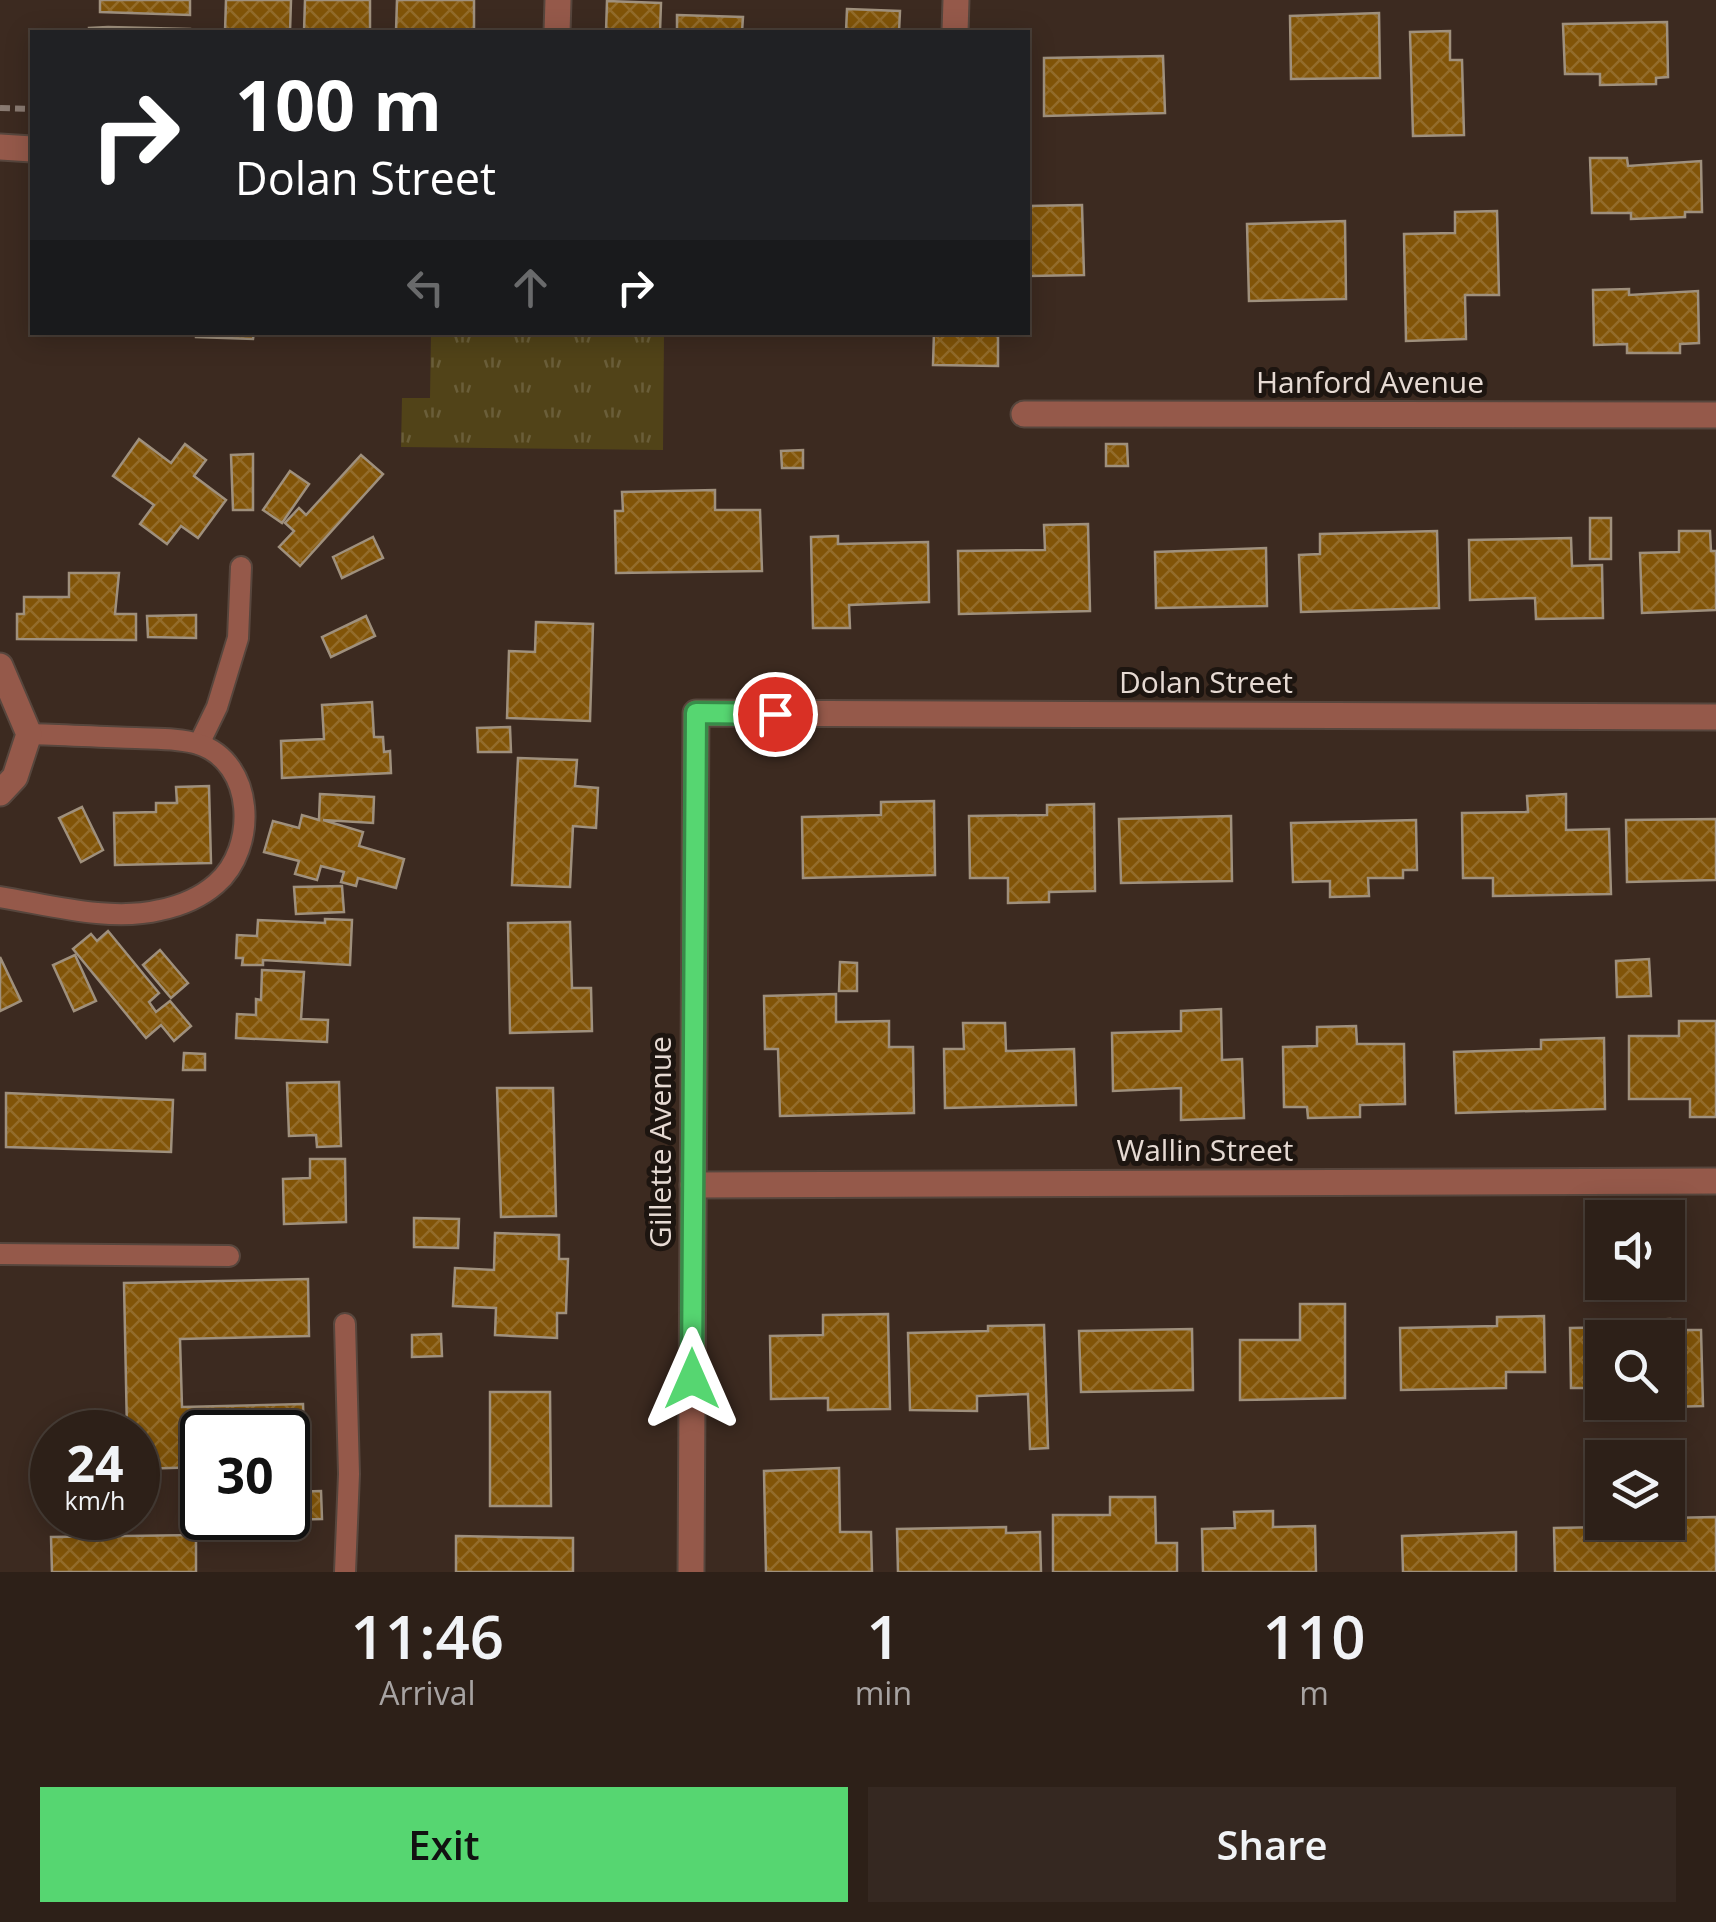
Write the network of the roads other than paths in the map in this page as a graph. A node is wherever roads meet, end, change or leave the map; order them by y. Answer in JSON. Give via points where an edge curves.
{"nodes":[{"id":1,"x":558,"y":0,"type":"edge"},
{"id":2,"x":956,"y":0,"type":"edge"},
{"id":3,"x":556,"y":30,"type":"edge"},
{"id":4,"x":955,"y":30,"type":"edge"},
{"id":5,"x":0,"y":147,"type":"edge"},
{"id":6,"x":30,"y":148,"type":"edge"},
{"id":7,"x":1024,"y":414,"type":"dead end"},
{"id":8,"x":1716,"y":415,"type":"edge"},
{"id":9,"x":241,"y":567,"type":"dead end"},
{"id":10,"x":0,"y":666,"type":"edge"},
{"id":11,"x":696,"y":713,"type":"joint"},
{"id":12,"x":1716,"y":717,"type":"edge"},
{"id":13,"x":28,"y":734,"type":"junction"},
{"id":14,"x":198,"y":744,"type":"junction"},
{"id":15,"x":0,"y":793,"type":"edge"},
{"id":16,"x":0,"y":897,"type":"edge"},
{"id":17,"x":1716,"y":1181,"type":"edge"},
{"id":18,"x":694,"y":1186,"type":"junction"},
{"id":19,"x":0,"y":1254,"type":"edge"},
{"id":20,"x":230,"y":1256,"type":"dead end"},
{"id":21,"x":344,"y":1324,"type":"dead end"},
{"id":22,"x":345,"y":1572,"type":"edge"},
{"id":23,"x":690,"y":1572,"type":"edge"}],
"edges":[{"from":1,"to":3,"type":"street"},
{"from":2,"to":4,"type":"street"},
{"from":5,"to":6,"type":"street"},
{"from":7,"to":8,"type":"street","name":"Hanford Avenue"},
{"from":9,"to":14,"type":"lane","via":[[238,638],[217,708]]},
{"from":10,"to":13,"type":"street"},
{"from":11,"to":12,"type":"street","name":"Dolan Street"},
{"from":11,"to":18,"type":"street","name":"Gillette Avenue"},
{"from":13,"to":14,"type":"lane"},
{"from":13,"to":15,"type":"street","via":[[16,777]]},
{"from":14,"to":16,"type":"lane","via":[[224,759],[240,779],[245,804],[241,842],[217,884],[158,911],[106,913]]},
{"from":17,"to":18,"type":"street","name":"Wallin Street"},
{"from":18,"to":23,"type":"street","name":"Gillette Avenue"},
{"from":19,"to":20,"type":"lane"},
{"from":21,"to":22,"type":"lane"}]}
